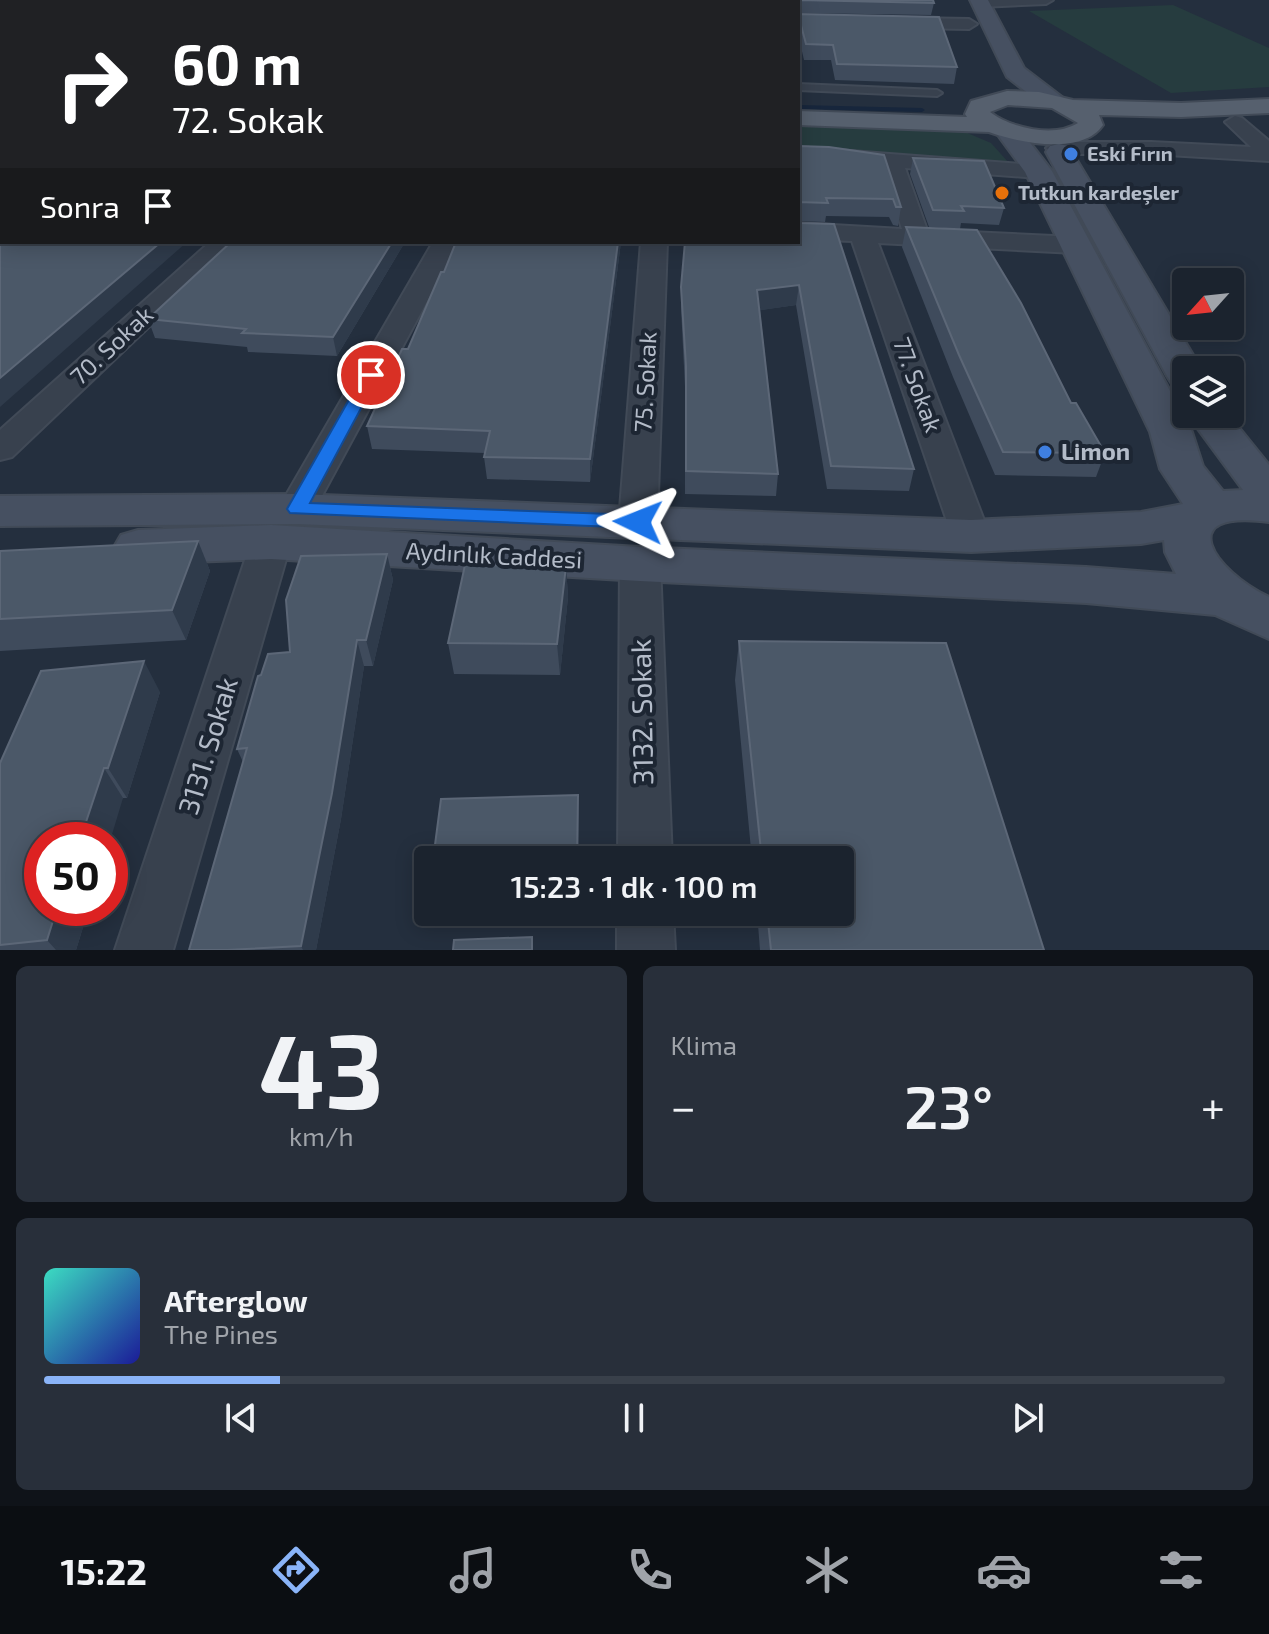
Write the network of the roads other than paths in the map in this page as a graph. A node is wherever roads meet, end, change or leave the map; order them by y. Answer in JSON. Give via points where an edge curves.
{"nodes":[{"id":1,"x":1046,"y":0,"type":"edge"},
{"id":2,"x":972,"y":1,"type":"edge"},
{"id":3,"x":800,"y":21,"type":"edge"},
{"id":4,"x":969,"y":24,"type":"junction"},
{"id":5,"x":800,"y":87,"type":"edge"},
{"id":6,"x":937,"y":93,"type":"dead end"},
{"id":7,"x":800,"y":103,"type":"edge"},
{"id":8,"x":1269,"y":106,"type":"edge"},
{"id":9,"x":993,"y":115,"type":"junction"},
{"id":10,"x":800,"y":118,"type":"edge"},
{"id":11,"x":1269,"y":120,"type":"edge"},
{"id":12,"x":1235,"y":122,"type":"junction"},
{"id":13,"x":1060,"y":133,"type":"junction"},
{"id":14,"x":800,"y":153,"type":"edge"},
{"id":15,"x":1269,"y":154,"type":"edge"},
{"id":16,"x":891,"y":160,"type":"junction"},
{"id":17,"x":800,"y":231,"type":"edge"},
{"id":18,"x":862,"y":234,"type":"junction"},
{"id":19,"x":917,"y":237,"type":"junction"},
{"id":20,"x":223,"y":244,"type":"edge"},
{"id":21,"x":445,"y":244,"type":"edge"},
{"id":22,"x":654,"y":244,"type":"edge"},
{"id":23,"x":1075,"y":245,"type":"junction"},
{"id":24,"x":1176,"y":356,"type":"edge"},
{"id":25,"x":1217,"y":428,"type":"edge"},
{"id":26,"x":0,"y":449,"type":"edge"},
{"id":27,"x":1269,"y":489,"type":"edge"},
{"id":28,"x":1269,"y":507,"type":"edge"},
{"id":29,"x":0,"y":511,"type":"edge"},
{"id":30,"x":1204,"y":513,"type":"junction"},
{"id":31,"x":284,"y":526,"type":"junction"},
{"id":32,"x":971,"y":536,"type":"junction"},
{"id":33,"x":639,"y":543,"type":"junction"},
{"id":34,"x":0,"y":551,"type":"edge"},
{"id":35,"x":1256,"y":615,"type":"edge"},
{"id":36,"x":645,"y":846,"type":"edge"},
{"id":37,"x":645,"y":926,"type":"edge"},
{"id":38,"x":144,"y":950,"type":"edge"},
{"id":39,"x":646,"y":950,"type":"edge"}],
"edges":[{"from":1,"to":2,"type":"street"},
{"from":2,"to":4,"type":"main road"},
{"from":2,"to":13,"type":"main road"},
{"from":3,"to":4,"type":"street","via":[[849,15]]},
{"from":4,"to":9,"type":"main road","via":[[995,74]]},
{"from":5,"to":6,"type":"lane"},
{"from":7,"to":9,"type":"main road"},
{"from":8,"to":13,"type":"main road","via":[[1181,110]]},
{"from":9,"to":10,"type":"main road"},
{"from":9,"to":13,"type":"main road"},
{"from":9,"to":13,"type":"main road","via":[[1018,98]]},
{"from":11,"to":12,"type":"main road"},
{"from":12,"to":13,"type":"main road"},
{"from":12,"to":15,"type":"street"},
{"from":13,"to":15,"type":"street","via":[[1151,148]]},
{"from":13,"to":16,"type":"street"},
{"from":13,"to":23,"type":"main road"},
{"from":13,"to":24,"type":"main road"},
{"from":14,"to":16,"type":"street"},
{"from":16,"to":19,"type":"street"},
{"from":17,"to":18,"type":"street"},
{"from":18,"to":19,"type":"street"},
{"from":18,"to":32,"type":"street","name":"77. Sokak"},
{"from":19,"to":23,"type":"street"},
{"from":20,"to":26,"type":"street","name":"70. Sokak"},
{"from":21,"to":31,"type":"street","name":"3131. Sokak"},
{"from":22,"to":33,"type":"street","name":"75. Sokak"},
{"from":23,"to":30,"type":"main road","via":[[1171,432]]},
{"from":25,"to":27,"type":"main road"},
{"from":28,"to":30,"type":"main road","name":"Aydınlık Caddesi","via":[[1237,504]]},
{"from":29,"to":31,"type":"main road","name":"Aydınlık Caddesi"},
{"from":30,"to":32,"type":"main road","name":"Aydınlık Caddesi","via":[[1141,528]]},
{"from":30,"to":35,"type":"main road","via":[[1186,533],[1189,553],[1203,575]]},
{"from":31,"to":33,"type":"main road","name":"Aydınlık Caddesi"},
{"from":31,"to":34,"type":"main road","name":"Aydınlık Caddesi"},
{"from":31,"to":38,"type":"street","name":"3131. Sokak"},
{"from":32,"to":33,"type":"main road","name":"Aydınlık Caddesi"},
{"from":33,"to":35,"type":"main road","name":"Aydınlık Caddesi","via":[[1086,585]]},
{"from":33,"to":36,"type":"street","name":"3132. Sokak"},
{"from":37,"to":39,"type":"street"}]}
